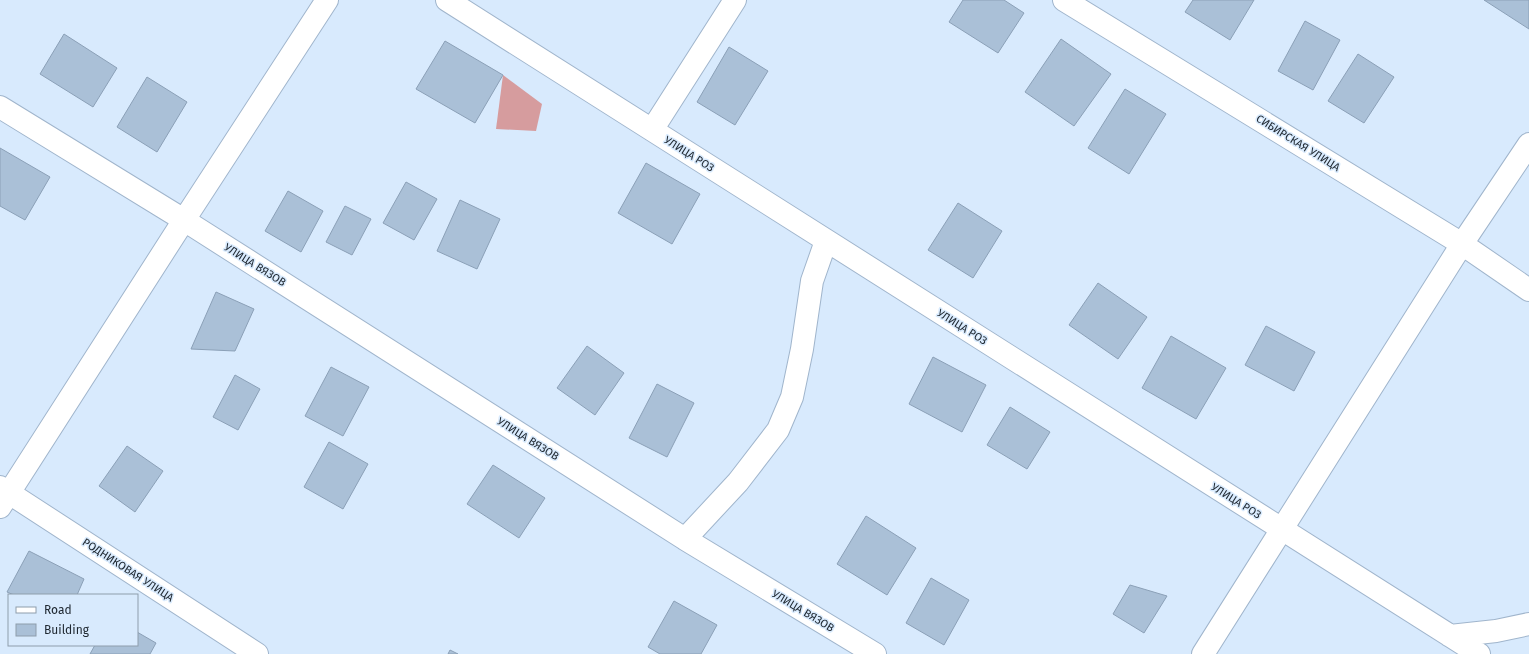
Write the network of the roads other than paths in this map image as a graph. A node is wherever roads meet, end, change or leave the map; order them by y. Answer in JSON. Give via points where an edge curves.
{"nodes":[{"id":1,"x":327,"y":0,"type":"edge"},
{"id":2,"x":447,"y":0,"type":"edge"},
{"id":3,"x":735,"y":0,"type":"edge"},
{"id":4,"x":1064,"y":0,"type":"edge"},
{"id":5,"x":0,"y":107,"type":"edge"},
{"id":6,"x":652,"y":130,"type":"junction"},
{"id":7,"x":1529,"y":144,"type":"edge"},
{"id":8,"x":184,"y":220,"type":"junction"},
{"id":9,"x":826,"y":241,"type":"junction"},
{"id":10,"x":1462,"y":244,"type":"junction"},
{"id":11,"x":1529,"y":290,"type":"edge"},
{"id":12,"x":3,"y":496,"type":"edge"},
{"id":13,"x":1282,"y":530,"type":"junction"},
{"id":14,"x":685,"y":539,"type":"junction"},
{"id":15,"x":1529,"y":624,"type":"edge"},
{"id":16,"x":1450,"y":636,"type":"junction"},
{"id":17,"x":256,"y":654,"type":"edge"},
{"id":18,"x":875,"y":654,"type":"edge"},
{"id":19,"x":1203,"y":654,"type":"edge"},
{"id":20,"x":1479,"y":654,"type":"edge"}],
"edges":[{"from":1,"to":8,"type":"street"},
{"from":2,"to":6,"type":"street","name":"УЛИЦА РОЗ"},
{"from":3,"to":6,"type":"street"},
{"from":4,"to":10,"type":"street","name":"СИБИРСКАЯ УЛИЦА"},
{"from":5,"to":8,"type":"street","name":"УЛИЦА ВЯЗОВ"},
{"from":6,"to":9,"type":"street","name":"УЛИЦА РОЗ"},
{"from":7,"to":10,"type":"street"},
{"from":8,"to":12,"type":"street"},
{"from":8,"to":14,"type":"street","name":"УЛИЦА ВЯЗОВ"},
{"from":9,"to":13,"type":"street","name":"УЛИЦА РОЗ"},
{"from":9,"to":14,"type":"street","via":[[812,281],[792,397],[778,430],[738,482]]},
{"from":10,"to":11,"type":"street","name":"СИБИРСКАЯ УЛИЦА"},
{"from":10,"to":13,"type":"street"},
{"from":12,"to":17,"type":"street","name":"РОДНИКОВАЯ УЛИЦА"},
{"from":13,"to":16,"type":"street","name":"УЛИЦА РОЗ"},
{"from":13,"to":19,"type":"street"},
{"from":14,"to":18,"type":"street","name":"УЛИЦА ВЯЗОВ"},
{"from":15,"to":16,"type":"street"},
{"from":16,"to":20,"type":"street","name":"УЛИЦА РОЗ"}]}
